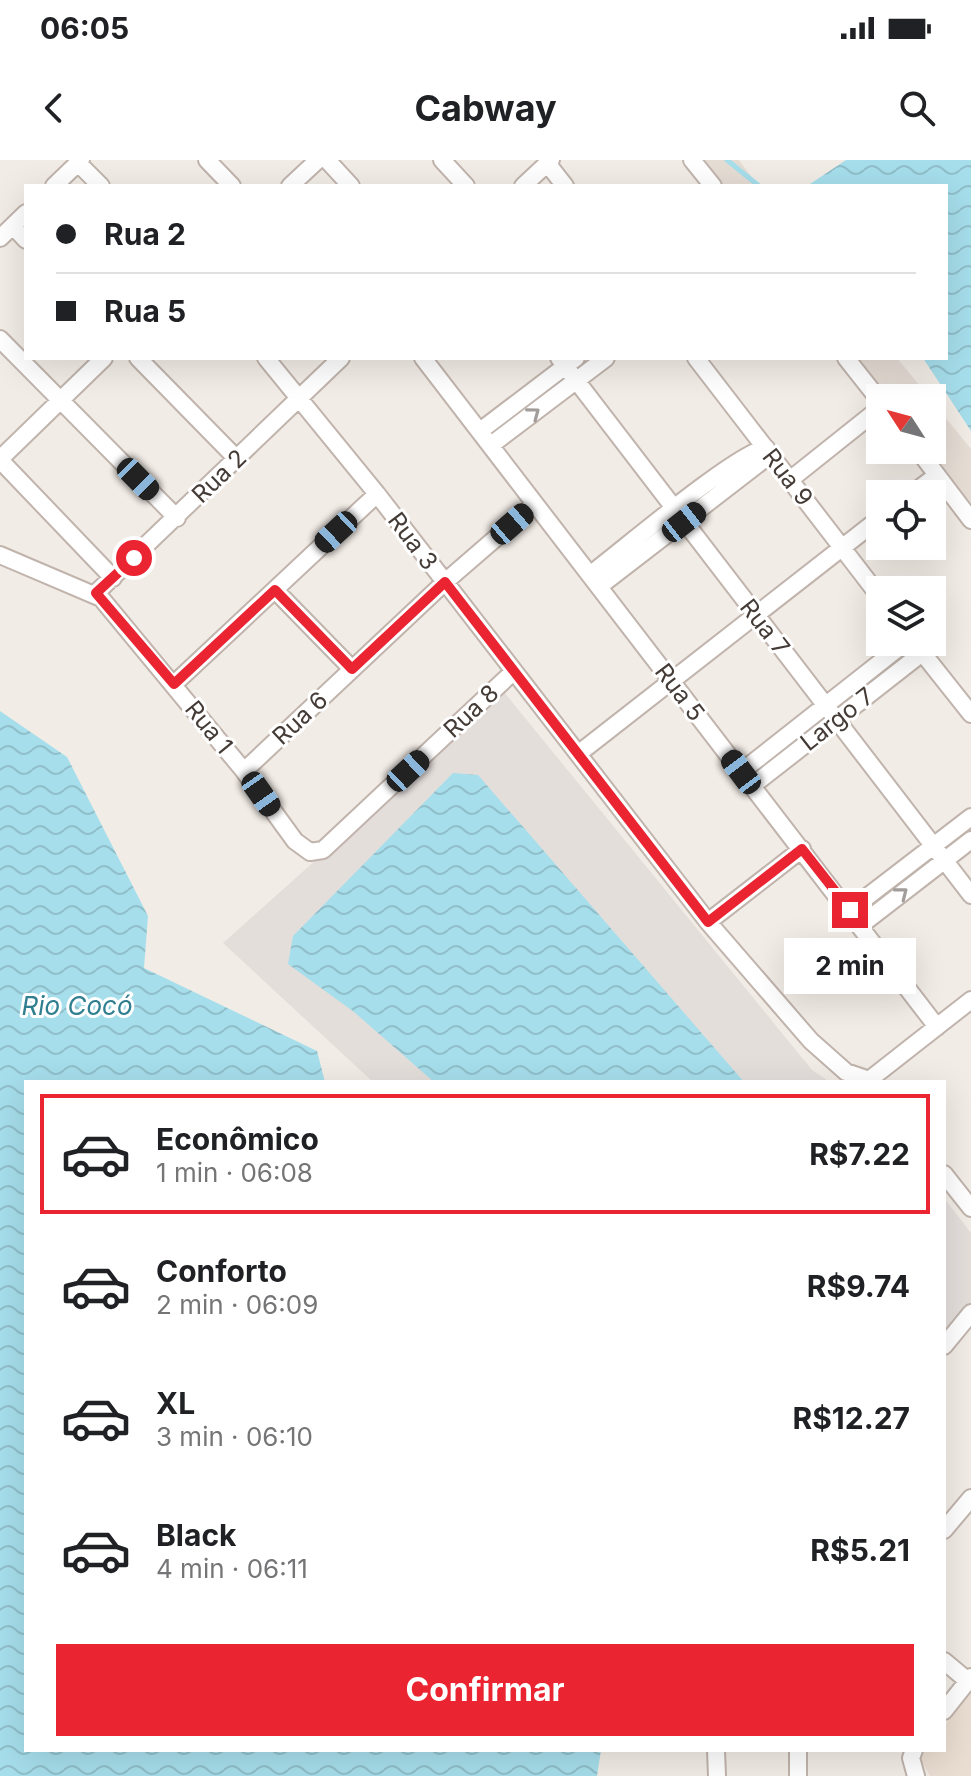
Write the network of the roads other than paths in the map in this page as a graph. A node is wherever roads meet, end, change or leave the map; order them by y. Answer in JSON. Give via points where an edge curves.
{"nodes":[{"id":1,"x":207,"y":160,"type":"edge"},
{"id":2,"x":318,"y":160,"type":"edge"},
{"id":3,"x":327,"y":160,"type":"edge"},
{"id":4,"x":442,"y":160,"type":"edge"},
{"id":5,"x":692,"y":160,"type":"edge"},
{"id":6,"x":79,"y":162,"type":"edge"},
{"id":7,"x":549,"y":162,"type":"edge"},
{"id":8,"x":56,"y":184,"type":"edge"},
{"id":9,"x":99,"y":184,"type":"edge"},
{"id":10,"x":230,"y":184,"type":"edge"},
{"id":11,"x":292,"y":184,"type":"edge"},
{"id":12,"x":349,"y":184,"type":"edge"},
{"id":13,"x":464,"y":184,"type":"edge"},
{"id":14,"x":525,"y":184,"type":"edge"},
{"id":15,"x":564,"y":184,"type":"edge"},
{"id":16,"x":711,"y":184,"type":"edge"},
{"id":17,"x":24,"y":215,"type":"edge"},
{"id":18,"x":13,"y":226,"type":"junction"},
{"id":19,"x":0,"y":238,"type":"edge"},
{"id":20,"x":24,"y":238,"type":"edge"},
{"id":21,"x":0,"y":339,"type":"edge"},
{"id":22,"x":102,"y":360,"type":"edge"},
{"id":23,"x":140,"y":360,"type":"edge"},
{"id":24,"x":268,"y":360,"type":"edge"},
{"id":25,"x":339,"y":360,"type":"edge"},
{"id":26,"x":425,"y":360,"type":"edge"},
{"id":27,"x":603,"y":360,"type":"edge"},
{"id":28,"x":698,"y":360,"type":"edge"},
{"id":29,"x":848,"y":360,"type":"edge"},
{"id":30,"x":567,"y":361,"type":"edge"},
{"id":31,"x":576,"y":380,"type":"junction"},
{"id":32,"x":867,"y":384,"type":"edge"},
{"id":33,"x":301,"y":396,"type":"junction"},
{"id":34,"x":59,"y":402,"type":"junction"},
{"id":35,"x":866,"y":419,"type":"edge"},
{"id":36,"x":480,"y":431,"type":"junction"},
{"id":37,"x":491,"y":445,"type":"junction"},
{"id":38,"x":766,"y":448,"type":"junction"},
{"id":39,"x":237,"y":459,"type":"junction"},
{"id":40,"x":0,"y":460,"type":"edge"},
{"id":41,"x":929,"y":464,"type":"edge"},
{"id":42,"x":937,"y":475,"type":"junction"},
{"id":43,"x":791,"y":479,"type":"junction"},
{"id":44,"x":930,"y":480,"type":"edge"},
{"id":45,"x":377,"y":494,"type":"junction"},
{"id":46,"x":534,"y":505,"type":"junction"},
{"id":47,"x":679,"y":516,"type":"junction"},
{"id":48,"x":177,"y":518,"type":"junction"},
{"id":49,"x":971,"y":520,"type":"edge"},
{"id":50,"x":866,"y":529,"type":"edge"},
{"id":51,"x":842,"y":547,"type":"junction"},
{"id":52,"x":0,"y":555,"type":"edge"},
{"id":53,"x":113,"y":578,"type":"junction"},
{"id":54,"x":866,"y":579,"type":"edge"},
{"id":55,"x":594,"y":580,"type":"junction"},
{"id":56,"x":445,"y":582,"type":"junction"},
{"id":57,"x":275,"y":590,"type":"junction"},
{"id":58,"x":96,"y":593,"type":"junction"},
{"id":59,"x":755,"y":615,"type":"junction"},
{"id":60,"x":888,"y":656,"type":"edge"},
{"id":61,"x":909,"y":656,"type":"edge"},
{"id":62,"x":925,"y":656,"type":"edge"},
{"id":63,"x":352,"y":669,"type":"junction"},
{"id":64,"x":514,"y":671,"type":"junction"},
{"id":65,"x":670,"y":679,"type":"junction"},
{"id":66,"x":174,"y":684,"type":"junction"},
{"id":67,"x":825,"y":705,"type":"junction"},
{"id":68,"x":969,"y":708,"type":"edge"},
{"id":69,"x":837,"y":718,"type":"junction"},
{"id":70,"x":578,"y":754,"type":"junction"},
{"id":71,"x":244,"y":771,"type":"junction"},
{"id":72,"x":747,"y":779,"type":"junction"},
{"id":73,"x":971,"y":817,"type":"edge"},
{"id":74,"x":971,"y":840,"type":"edge"},
{"id":75,"x":933,"y":845,"type":"junction"},
{"id":76,"x":802,"y":849,"type":"junction"},
{"id":77,"x":323,"y":850,"type":"joint"},
{"id":78,"x":944,"y":860,"type":"junction"},
{"id":79,"x":971,"y":895,"type":"edge"},
{"id":80,"x":850,"y":910,"type":"junction"},
{"id":81,"x":708,"y":922,"type":"junction"},
{"id":82,"x":861,"y":925,"type":"junction"},
{"id":83,"x":971,"y":1000,"type":"edge"},
{"id":84,"x":937,"y":1027,"type":"junction"},
{"id":85,"x":867,"y":1080,"type":"edge"},
{"id":86,"x":871,"y":1080,"type":"edge"},
{"id":87,"x":946,"y":1177,"type":"edge"},
{"id":88,"x":971,"y":1208,"type":"edge"},
{"id":89,"x":971,"y":1313,"type":"edge"},
{"id":90,"x":946,"y":1344,"type":"edge"},
{"id":91,"x":971,"y":1498,"type":"edge"},
{"id":92,"x":946,"y":1528,"type":"edge"},
{"id":93,"x":946,"y":1662,"type":"edge"},
{"id":94,"x":970,"y":1679,"type":"edge"},
{"id":95,"x":946,"y":1709,"type":"edge"},
{"id":96,"x":716,"y":1752,"type":"edge"},
{"id":97,"x":798,"y":1752,"type":"edge"},
{"id":98,"x":914,"y":1752,"type":"edge"},
{"id":99,"x":717,"y":1776,"type":"edge"},
{"id":100,"x":798,"y":1776,"type":"edge"},
{"id":101,"x":916,"y":1776,"type":"edge"}],
"edges":[{"from":1,"to":10,"type":"street"},
{"from":2,"to":11,"type":"street"},
{"from":3,"to":12,"type":"street"},
{"from":4,"to":13,"type":"street"},
{"from":5,"to":16,"type":"street"},
{"from":6,"to":8,"type":"street"},
{"from":6,"to":9,"type":"street"},
{"from":7,"to":14,"type":"street"},
{"from":7,"to":15,"type":"street"},
{"from":17,"to":18,"type":"street"},
{"from":18,"to":19,"type":"street"},
{"from":18,"to":20,"type":"street"},
{"from":21,"to":34,"type":"street"},
{"from":22,"to":34,"type":"street"},
{"from":23,"to":39,"type":"street"},
{"from":24,"to":33,"type":"street","name":"Rua 3"},
{"from":25,"to":33,"type":"street","name":"Rua 2"},
{"from":26,"to":36,"type":"street","name":"Rua 5"},
{"from":27,"to":31,"type":"street"},
{"from":28,"to":38,"type":"street","name":"Rua 9"},
{"from":29,"to":32,"type":"street"},
{"from":30,"to":31,"type":"street","name":"Rua 7"},
{"from":30,"to":36,"type":"street"},
{"from":37,"to":31,"type":"street","one_way":true},
{"from":31,"to":47,"type":"street","name":"Rua 7"},
{"from":33,"to":39,"type":"street","name":"Rua 2"},
{"from":33,"to":45,"type":"street","name":"Rua 3"},
{"from":34,"to":40,"type":"street"},
{"from":34,"to":48,"type":"street"},
{"from":35,"to":43,"type":"street"},
{"from":36,"to":37,"type":"street","name":"Rua 5"},
{"from":37,"to":46,"type":"street","name":"Rua 5"},
{"from":38,"to":43,"type":"street","name":"Rua 9"},
{"from":38,"to":47,"type":"street","via":[[762,461]]},
{"from":39,"to":48,"type":"street","name":"Rua 2"},
{"from":40,"to":53,"type":"street"},
{"from":41,"to":42,"type":"street"},
{"from":42,"to":44,"type":"street"},
{"from":42,"to":49,"type":"street"},
{"from":43,"to":51,"type":"street","name":"Rua 9"},
{"from":45,"to":56,"type":"street","name":"Rua 3"},
{"from":45,"to":57,"type":"street"},
{"from":46,"to":55,"type":"street","name":"Rua 5"},
{"from":46,"to":56,"type":"street","name":"Rua 6"},
{"from":47,"to":55,"type":"street","via":[[605,582]]},
{"from":47,"to":59,"type":"street","name":"Rua 7"},
{"from":48,"to":53,"type":"street","name":"Rua 2"},
{"from":50,"to":51,"type":"street"},
{"from":51,"to":54,"type":"street","name":"Rua 9"},
{"from":51,"to":59,"type":"street"},
{"from":52,"to":58,"type":"street"},
{"from":53,"to":58,"type":"street","name":"Rua 2"},
{"from":55,"to":65,"type":"street","name":"Rua 5"},
{"from":56,"to":63,"type":"street","name":"Rua 6"},
{"from":56,"to":64,"type":"street","name":"Rua 3"},
{"from":57,"to":63,"type":"street"},
{"from":57,"to":66,"type":"street"},
{"from":58,"to":66,"type":"street","name":"Rua 1"},
{"from":59,"to":65,"type":"street"},
{"from":59,"to":67,"type":"street","name":"Rua 7"},
{"from":60,"to":67,"type":"street","name":"Largo 7"},
{"from":61,"to":69,"type":"street","name":"Largo 7"},
{"from":62,"to":68,"type":"street"},
{"from":63,"to":71,"type":"street","name":"Rua 6"},
{"from":64,"to":70,"type":"street","name":"Rua 3"},
{"from":64,"to":77,"type":"street","name":"Rua 8"},
{"from":65,"to":70,"type":"street"},
{"from":65,"to":72,"type":"street","name":"Rua 5"},
{"from":66,"to":71,"type":"street","name":"Rua 1"},
{"from":67,"to":69,"type":"street","name":"Rua 7"},
{"from":67,"to":72,"type":"street","name":"Largo 7"},
{"from":69,"to":72,"type":"street","name":"Largo 7"},
{"from":69,"to":75,"type":"street","name":"Rua 7"},
{"from":70,"to":81,"type":"street","name":"Rua 3"},
{"from":71,"to":77,"type":"street","name":"Rua 1","via":[[295,841],[310,852]]},
{"from":72,"to":76,"type":"street","name":"Rua 5"},
{"from":73,"to":75,"type":"street"},
{"from":74,"to":78,"type":"street"},
{"from":75,"to":78,"type":"street","name":"Rua 7"},
{"from":75,"to":80,"type":"street"},
{"from":76,"to":80,"type":"street","name":"Rua 5"},
{"from":76,"to":81,"type":"street"},
{"from":78,"to":79,"type":"street","name":"Rua 7"},
{"from":82,"to":78,"type":"street","one_way":true},
{"from":80,"to":82,"type":"street","name":"Rua 5"},
{"from":81,"to":85,"type":"street","name":"Rua 3","via":[[811,1041],[846,1072]]},
{"from":82,"to":84,"type":"street","name":"Rua 5"},
{"from":83,"to":84,"type":"street"},
{"from":84,"to":86,"type":"street"},
{"from":87,"to":88,"type":"street"},
{"from":89,"to":90,"type":"street"},
{"from":91,"to":92,"type":"street"},
{"from":93,"to":94,"type":"street"},
{"from":94,"to":95,"type":"street"},
{"from":96,"to":99,"type":"street"},
{"from":97,"to":100,"type":"street"},
{"from":98,"to":101,"type":"street"}]}
